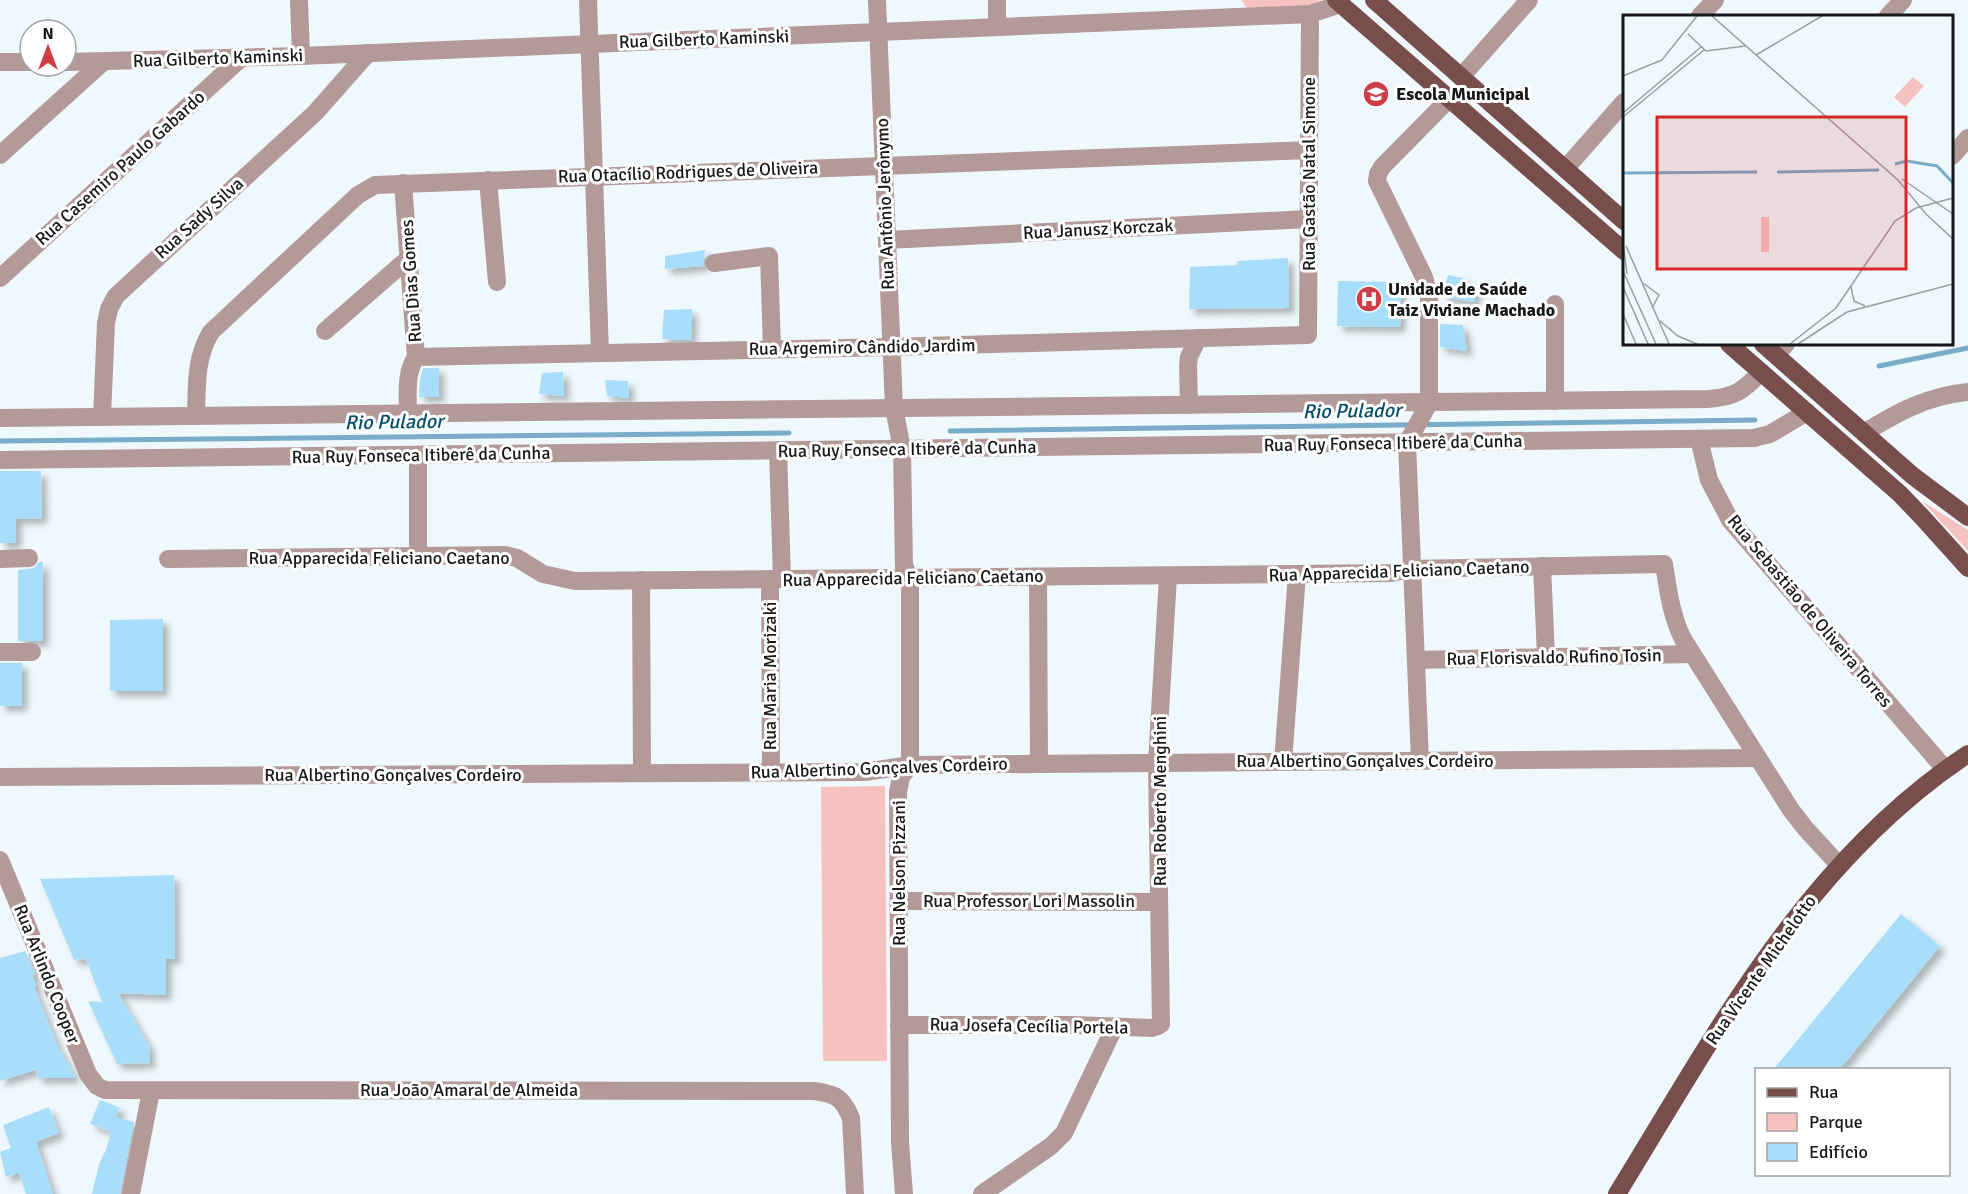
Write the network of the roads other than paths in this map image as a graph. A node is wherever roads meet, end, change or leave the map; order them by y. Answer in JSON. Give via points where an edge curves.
{"nodes":[{"id":1,"x":300,"y":0,"type":"edge"},
{"id":2,"x":588,"y":0,"type":"edge"},
{"id":3,"x":877,"y":0,"type":"edge"},
{"id":4,"x":997,"y":0,"type":"edge"},
{"id":5,"x":1224,"y":0,"type":"edge"},
{"id":6,"x":1374,"y":0,"type":"edge"},
{"id":7,"x":1529,"y":0,"type":"edge"},
{"id":8,"x":1714,"y":0,"type":"edge"},
{"id":9,"x":1903,"y":0,"type":"edge"},
{"id":10,"x":1341,"y":1,"type":"edge"},
{"id":11,"x":1310,"y":14,"type":"junction"},
{"id":12,"x":1701,"y":15,"type":"edge"},
{"id":13,"x":1889,"y":15,"type":"edge"},
{"id":14,"x":1238,"y":16,"type":"junction"},
{"id":15,"x":997,"y":27,"type":"junction"},
{"id":16,"x":878,"y":32,"type":"junction"},
{"id":17,"x":590,"y":44,"type":"junction"},
{"id":18,"x":368,"y":53,"type":"junction"},
{"id":19,"x":301,"y":56,"type":"junction"},
{"id":20,"x":241,"y":58,"type":"junction"},
{"id":21,"x":0,"y":62,"type":"edge"},
{"id":22,"x":18,"y":62,"type":"edge"},
{"id":23,"x":78,"y":62,"type":"edge"},
{"id":24,"x":103,"y":62,"type":"junction"},
{"id":25,"x":1461,"y":77,"type":"junction"},
{"id":26,"x":1450,"y":98,"type":"junction"},
{"id":27,"x":1623,"y":103,"type":"edge"},
{"id":28,"x":1968,"y":138,"type":"edge"},
{"id":29,"x":1309,"y":150,"type":"junction"},
{"id":30,"x":0,"y":155,"type":"edge"},
{"id":31,"x":1953,"y":155,"type":"edge"},
{"id":32,"x":884,"y":165,"type":"junction"},
{"id":33,"x":1565,"y":169,"type":"junction"},
{"id":34,"x":594,"y":176,"type":"junction"},
{"id":35,"x":488,"y":180,"type":"junction"},
{"id":36,"x":403,"y":183,"type":"junction"},
{"id":37,"x":1309,"y":219,"type":"junction"},
{"id":38,"x":1623,"y":220,"type":"edge"},
{"id":39,"x":887,"y":240,"type":"junction"},
{"id":40,"x":1623,"y":251,"type":"edge"},
{"id":41,"x":409,"y":258,"type":"junction"},
{"id":42,"x":714,"y":263,"type":"dead end"},
{"id":43,"x":0,"y":278,"type":"edge"},
{"id":44,"x":497,"y":282,"type":"dead end"},
{"id":45,"x":1555,"y":304,"type":"dead end"},
{"id":46,"x":325,"y":331,"type":"dead end"},
{"id":47,"x":1308,"y":335,"type":"joint"},
{"id":48,"x":1198,"y":338,"type":"junction"},
{"id":49,"x":1730,"y":345,"type":"edge"},
{"id":50,"x":891,"y":347,"type":"junction"},
{"id":51,"x":1775,"y":347,"type":"edge"},
{"id":52,"x":772,"y":349,"type":"junction"},
{"id":53,"x":600,"y":353,"type":"junction"},
{"id":54,"x":416,"y":357,"type":"junction"},
{"id":55,"x":1761,"y":372,"type":"junction"},
{"id":56,"x":1968,"y":393,"type":"edge"},
{"id":57,"x":1555,"y":401,"type":"junction"},
{"id":58,"x":1429,"y":403,"type":"junction"},
{"id":59,"x":1189,"y":405,"type":"junction"},
{"id":60,"x":894,"y":408,"type":"junction"},
{"id":61,"x":1807,"y":412,"type":"junction"},
{"id":62,"x":408,"y":414,"type":"junction"},
{"id":63,"x":196,"y":416,"type":"junction"},
{"id":64,"x":102,"y":417,"type":"junction"},
{"id":65,"x":0,"y":418,"type":"edge"},
{"id":66,"x":1864,"y":432,"type":"junction"},
{"id":67,"x":1699,"y":439,"type":"junction"},
{"id":68,"x":1407,"y":443,"type":"junction"},
{"id":69,"x":902,"y":449,"type":"junction"},
{"id":70,"x":778,"y":450,"type":"junction"},
{"id":71,"x":418,"y":455,"type":"junction"},
{"id":72,"x":0,"y":460,"type":"edge"},
{"id":73,"x":1968,"y":517,"type":"edge"},
{"id":74,"x":418,"y":556,"type":"junction"},
{"id":75,"x":29,"y":558,"type":"dead end"},
{"id":76,"x":0,"y":559,"type":"edge"},
{"id":77,"x":168,"y":559,"type":"dead end"},
{"id":78,"x":1542,"y":566,"type":"junction"},
{"id":79,"x":1968,"y":568,"type":"edge"},
{"id":80,"x":1412,"y":569,"type":"junction"},
{"id":81,"x":1297,"y":574,"type":"junction"},
{"id":82,"x":1168,"y":576,"type":"junction"},
{"id":83,"x":1038,"y":577,"type":"junction"},
{"id":84,"x":910,"y":578,"type":"junction"},
{"id":85,"x":776,"y":579,"type":"junction"},
{"id":86,"x":641,"y":580,"type":"junction"},
{"id":87,"x":0,"y":652,"type":"edge"},
{"id":88,"x":32,"y":652,"type":"dead end"},
{"id":89,"x":1692,"y":654,"type":"junction"},
{"id":90,"x":1546,"y":657,"type":"junction"},
{"id":91,"x":1416,"y":660,"type":"junction"},
{"id":92,"x":1968,"y":754,"type":"edge"},
{"id":93,"x":1758,"y":758,"type":"junction"},
{"id":94,"x":1420,"y":761,"type":"junction"},
{"id":95,"x":1283,"y":762,"type":"junction"},
{"id":96,"x":1157,"y":763,"type":"junction"},
{"id":97,"x":1039,"y":764,"type":"junction"},
{"id":98,"x":910,"y":765,"type":"junction"},
{"id":99,"x":1945,"y":769,"type":"junction"},
{"id":100,"x":771,"y":772,"type":"junction"},
{"id":101,"x":642,"y":773,"type":"junction"},
{"id":102,"x":0,"y":777,"type":"edge"},
{"id":103,"x":1,"y":865,"type":"edge"},
{"id":104,"x":1839,"y":865,"type":"junction"},
{"id":105,"x":899,"y":901,"type":"junction"},
{"id":106,"x":1160,"y":902,"type":"junction"},
{"id":107,"x":899,"y":1025,"type":"junction"},
{"id":108,"x":1115,"y":1026,"type":"junction"},
{"id":109,"x":1158,"y":1026,"type":"joint"},
{"id":110,"x":97,"y":1086,"type":"joint"},
{"id":111,"x":152,"y":1091,"type":"junction"},
{"id":112,"x":131,"y":1194,"type":"edge"},
{"id":113,"x":855,"y":1194,"type":"edge"},
{"id":114,"x":904,"y":1194,"type":"edge"},
{"id":115,"x":982,"y":1194,"type":"edge"},
{"id":116,"x":1617,"y":1194,"type":"edge"}],
"edges":[{"from":1,"to":19,"type":"street"},
{"from":2,"to":17,"type":"street"},
{"from":3,"to":16,"type":"street","name":"Rua Antônio Jerônymo"},
{"from":4,"to":15,"type":"street"},
{"from":5,"to":14,"type":"street"},
{"from":6,"to":25,"type":"main road"},
{"from":7,"to":25,"type":"street"},
{"from":8,"to":12,"type":"street"},
{"from":9,"to":13,"type":"street"},
{"from":10,"to":11,"type":"street","name":"Rua Gilberto Kaminski"},
{"from":10,"to":26,"type":"main road"},
{"from":11,"to":14,"type":"street","name":"Rua Gilberto Kaminski"},
{"from":11,"to":29,"type":"street","name":"Rua Gastão Natal Simone"},
{"from":14,"to":15,"type":"street","name":"Rua Gilberto Kaminski"},
{"from":15,"to":16,"type":"street","name":"Rua Gilberto Kaminski"},
{"from":16,"to":17,"type":"street","name":"Rua Gilberto Kaminski"},
{"from":16,"to":32,"type":"street","name":"Rua Antônio Jerônymo"},
{"from":17,"to":18,"type":"street","name":"Rua Gilberto Kaminski"},
{"from":17,"to":34,"type":"street"},
{"from":18,"to":19,"type":"street","name":"Rua Gilberto Kaminski"},
{"from":18,"to":64,"type":"street","name":"Rua Sady Silva","via":[[315,113],[116,296],[106,323]]},
{"from":19,"to":20,"type":"street","name":"Rua Gilberto Kaminski"},
{"from":20,"to":24,"type":"street","name":"Rua Gilberto Kaminski"},
{"from":20,"to":43,"type":"street","name":"Rua Casemiro Paulo Gabardo"},
{"from":21,"to":22,"type":"street"},
{"from":23,"to":24,"type":"street","name":"Rua Gilberto Kaminski"},
{"from":24,"to":30,"type":"street"},
{"from":25,"to":33,"type":"main road"},
{"from":26,"to":40,"type":"main road"},
{"from":26,"to":58,"type":"street","via":[[1382,167],[1377,181],[1428,286]]},
{"from":27,"to":33,"type":"street"},
{"from":28,"to":31,"type":"street"},
{"from":29,"to":32,"type":"street","name":"Rua Otacílio Rodrigues de Oliveira"},
{"from":29,"to":37,"type":"street","name":"Rua Gastão Natal Simone"},
{"from":32,"to":34,"type":"street","name":"Rua Otacílio Rodrigues de Oliveira"},
{"from":32,"to":39,"type":"street","name":"Rua Antônio Jerônymo"},
{"from":33,"to":38,"type":"main road"},
{"from":34,"to":35,"type":"street","name":"Rua Otacílio Rodrigues de Oliveira"},
{"from":34,"to":53,"type":"street"},
{"from":35,"to":36,"type":"street","name":"Rua Otacílio Rodrigues de Oliveira"},
{"from":35,"to":44,"type":"street"},
{"from":36,"to":41,"type":"street","name":"Rua Dias Gomes"},
{"from":36,"to":63,"type":"street","name":"Rua Otacílio Rodrigues de Oliveira","via":[[375,185],[358,195],[211,332],[199,359]]},
{"from":37,"to":39,"type":"street","name":"Rua Janusz Korczak"},
{"from":37,"to":47,"type":"street","name":"Rua Gastão Natal Simone"},
{"from":39,"to":50,"type":"street","name":"Rua Antônio Jerônymo"},
{"from":41,"to":46,"type":"street"},
{"from":41,"to":54,"type":"street","name":"Rua Dias Gomes"},
{"from":42,"to":52,"type":"street","via":[[769,256]]},
{"from":45,"to":57,"type":"street"},
{"from":47,"to":48,"type":"street","name":"Rua Argemiro Cândido Jardim"},
{"from":48,"to":50,"type":"street","name":"Rua Argemiro Cândido Jardim"},
{"from":48,"to":59,"type":"street","via":[[1189,357]]},
{"from":49,"to":55,"type":"main road"},
{"from":50,"to":52,"type":"street","name":"Rua Argemiro Cândido Jardim"},
{"from":50,"to":60,"type":"street","name":"Rua Antônio Jerônymo"},
{"from":51,"to":55,"type":"main road"},
{"from":51,"to":66,"type":"main road"},
{"from":52,"to":53,"type":"street","name":"Rua Argemiro Cândido Jardim"},
{"from":53,"to":54,"type":"street","name":"Rua Argemiro Cândido Jardim"},
{"from":54,"to":62,"type":"street","name":"Rua Dias Gomes","via":[[408,375]]},
{"from":55,"to":57,"type":"street","via":[[1745,389],[1720,398]]},
{"from":55,"to":61,"type":"main road"},
{"from":56,"to":66,"type":"street","via":[[1910,406]]},
{"from":57,"to":58,"type":"street"},
{"from":58,"to":59,"type":"street"},
{"from":58,"to":68,"type":"street"},
{"from":59,"to":60,"type":"street"},
{"from":60,"to":62,"type":"street"},
{"from":60,"to":69,"type":"street","name":"Rua Antônio Jerônymo"},
{"from":61,"to":67,"type":"street","name":"Rua Ruy Fonseca Itiberê da Cunha","via":[[1762,437]]},
{"from":61,"to":79,"type":"main road","via":[[1900,494]]},
{"from":62,"to":63,"type":"street"},
{"from":63,"to":64,"type":"street"},
{"from":64,"to":65,"type":"street"},
{"from":66,"to":73,"type":"main road","via":[[1913,476]]},
{"from":67,"to":68,"type":"street","name":"Rua Ruy Fonseca Itiberê da Cunha"},
{"from":67,"to":99,"type":"street","name":"Rua Sebastião de Oliveira Torres","via":[[1709,480],[1730,520]]},
{"from":68,"to":69,"type":"street","name":"Rua Ruy Fonseca Itiberê da Cunha"},
{"from":68,"to":80,"type":"street"},
{"from":69,"to":70,"type":"street","name":"Rua Ruy Fonseca Itiberê da Cunha"},
{"from":69,"to":84,"type":"street","name":"Rua Nelson Pizzani","via":[[904,566]]},
{"from":70,"to":71,"type":"street","name":"Rua Ruy Fonseca Itiberê da Cunha"},
{"from":70,"to":85,"type":"street","name":"Rua Maria Morizaki"},
{"from":71,"to":72,"type":"street","name":"Rua Ruy Fonseca Itiberê da Cunha"},
{"from":71,"to":74,"type":"street"},
{"from":74,"to":77,"type":"street","name":"Rua Apparecida Feliciano Caetano"},
{"from":74,"to":86,"type":"street","name":"Rua Apparecida Feliciano Caetano","via":[[512,556],[543,574],[565,580]]},
{"from":75,"to":76,"type":"street"},
{"from":78,"to":80,"type":"street","name":"Rua Apparecida Feliciano Caetano"},
{"from":78,"to":89,"type":"street","name":"Rua Apparecida Feliciano Caetano","via":[[1664,564],[1676,626]]},
{"from":78,"to":90,"type":"street"},
{"from":80,"to":81,"type":"street","name":"Rua Apparecida Feliciano Caetano","via":[[1391,573]]},
{"from":80,"to":91,"type":"street"},
{"from":81,"to":82,"type":"street","name":"Rua Apparecida Feliciano Caetano"},
{"from":81,"to":95,"type":"street"},
{"from":82,"to":83,"type":"street","name":"Rua Apparecida Feliciano Caetano"},
{"from":82,"to":96,"type":"street","name":"Rua Roberto Menghini"},
{"from":83,"to":84,"type":"street","name":"Rua Apparecida Feliciano Caetano"},
{"from":83,"to":97,"type":"street"},
{"from":84,"to":85,"type":"street","name":"Rua Apparecida Feliciano Caetano"},
{"from":84,"to":98,"type":"street","name":"Rua Nelson Pizzani"},
{"from":85,"to":86,"type":"street","name":"Rua Apparecida Feliciano Caetano"},
{"from":85,"to":100,"type":"street","name":"Rua Maria Morizaki"},
{"from":86,"to":101,"type":"street"},
{"from":87,"to":88,"type":"street"},
{"from":89,"to":90,"type":"street","name":"Rua Florisvaldo Rufino Tosin"},
{"from":89,"to":93,"type":"street"},
{"from":90,"to":91,"type":"street","name":"Rua Florisvaldo Rufino Tosin"},
{"from":91,"to":94,"type":"street"},
{"from":92,"to":99,"type":"main road","name":"Rua Vicente Michelotto"},
{"from":93,"to":94,"type":"street","name":"Rua Albertino Gonçalves Cordeiro"},
{"from":93,"to":104,"type":"street","via":[[1797,819]]},
{"from":94,"to":95,"type":"street","name":"Rua Albertino Gonçalves Cordeiro"},
{"from":95,"to":96,"type":"street","name":"Rua Albertino Gonçalves Cordeiro"},
{"from":96,"to":97,"type":"street","name":"Rua Albertino Gonçalves Cordeiro"},
{"from":96,"to":106,"type":"street","name":"Rua Roberto Menghini"},
{"from":97,"to":98,"type":"street","name":"Rua Albertino Gonçalves Cordeiro"},
{"from":98,"to":100,"type":"street","name":"Rua Albertino Gonçalves Cordeiro","via":[[865,772]]},
{"from":98,"to":105,"type":"street","name":"Rua Nelson Pizzani","via":[[901,777],[898,792]]},
{"from":99,"to":104,"type":"main road","name":"Rua Vicente Michelotto","via":[[1880,823]]},
{"from":100,"to":101,"type":"street","name":"Rua Albertino Gonçalves Cordeiro"},
{"from":101,"to":102,"type":"street","name":"Rua Albertino Gonçalves Cordeiro"},
{"from":103,"to":110,"type":"street","name":"Rua Arlindo Cooper","via":[[88,1074]]},
{"from":104,"to":116,"type":"main road","name":"Rua Vicente Michelotto","via":[[1757,970]]},
{"from":105,"to":106,"type":"street","name":"Rua Professor Lori Massolin"},
{"from":105,"to":107,"type":"street","name":"Rua Nelson Pizzani"},
{"from":106,"to":109,"type":"street","name":"Rua Roberto Menghini","via":[[1162,1020]]},
{"from":107,"to":108,"type":"street","name":"Rua Josefa Cecília Portela"},
{"from":107,"to":114,"type":"street","name":"Rua Nelson Pizzani"},
{"from":108,"to":109,"type":"street","name":"Rua Josefa Cecília Portela"},
{"from":108,"to":115,"type":"street","via":[[1064,1133]]},
{"from":110,"to":111,"type":"street","name":"Rua João Amaral de Almeida","via":[[114,1091]]},
{"from":111,"to":112,"type":"street"},
{"from":111,"to":113,"type":"street","name":"Rua João Amaral de Almeida","via":[[830,1093],[839,1098],[851,1118]]}]}
